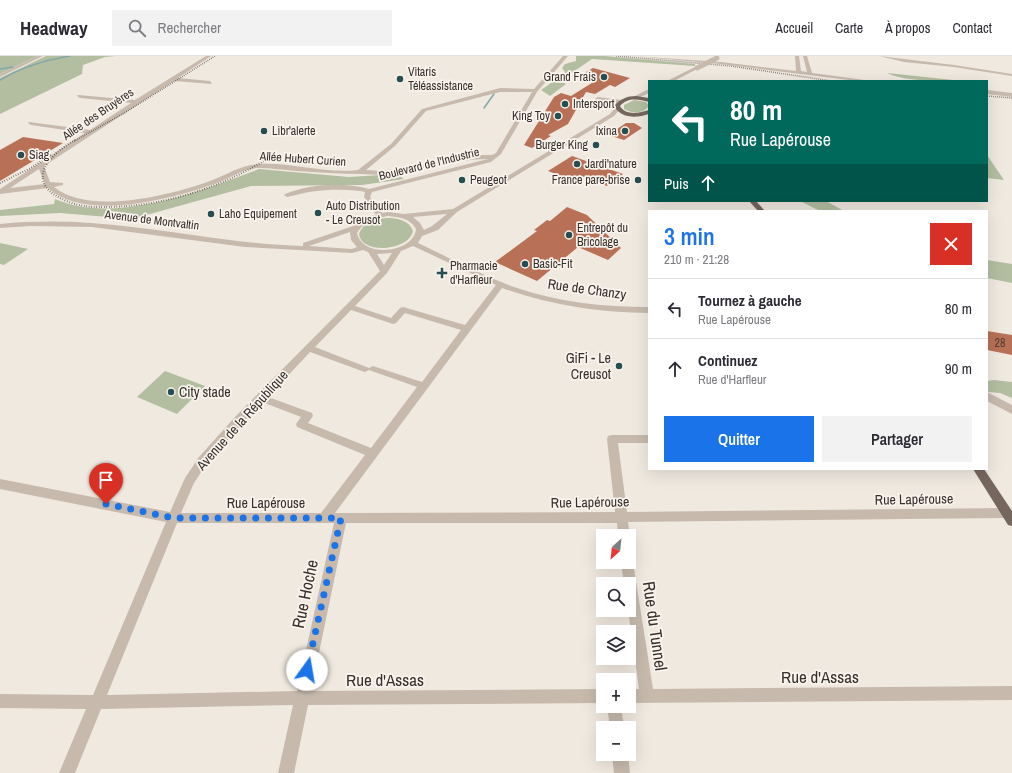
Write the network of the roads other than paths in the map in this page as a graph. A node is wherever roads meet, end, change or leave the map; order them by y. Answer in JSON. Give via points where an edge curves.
{"nodes":[{"id":1,"x":41,"y":56,"type":"edge"},
{"id":2,"x":209,"y":56,"type":"edge"},
{"id":3,"x":566,"y":56,"type":"edge"},
{"id":4,"x":634,"y":56,"type":"edge"},
{"id":5,"x":797,"y":56,"type":"edge"},
{"id":6,"x":806,"y":56,"type":"edge"},
{"id":7,"x":881,"y":56,"type":"edge"},
{"id":8,"x":720,"y":57,"type":"edge"},
{"id":9,"x":799,"y":73,"type":"junction"},
{"id":10,"x":810,"y":74,"type":"junction"},
{"id":11,"x":1012,"y":75,"type":"edge"},
{"id":12,"x":0,"y":76,"type":"edge"},
{"id":13,"x":173,"y":79,"type":"junction"},
{"id":14,"x":672,"y":80,"type":"edge"},
{"id":15,"x":861,"y":80,"type":"edge"},
{"id":16,"x":210,"y":83,"type":"dead end"},
{"id":17,"x":535,"y":91,"type":"junction"},
{"id":18,"x":648,"y":92,"type":"edge"},
{"id":19,"x":988,"y":92,"type":"edge"},
{"id":20,"x":1012,"y":95,"type":"edge"},
{"id":21,"x":80,"y":96,"type":"dead end"},
{"id":22,"x":634,"y":98,"type":"junction"},
{"id":23,"x":648,"y":100,"type":"edge"},
{"id":24,"x":136,"y":102,"type":"junction"},
{"id":25,"x":618,"y":105,"type":"junction"},
{"id":26,"x":648,"y":112,"type":"edge"},
{"id":27,"x":625,"y":113,"type":"junction"},
{"id":28,"x":612,"y":115,"type":"junction"},
{"id":29,"x":642,"y":115,"type":"junction"},
{"id":30,"x":648,"y":117,"type":"edge"},
{"id":31,"x":31,"y":124,"type":"dead end"},
{"id":32,"x":92,"y":132,"type":"junction"},
{"id":33,"x":493,"y":158,"type":"junction"},
{"id":34,"x":41,"y":166,"type":"junction"},
{"id":35,"x":360,"y":172,"type":"junction"},
{"id":36,"x":61,"y":184,"type":"dead end"},
{"id":37,"x":48,"y":186,"type":"junction"},
{"id":38,"x":369,"y":191,"type":"junction"},
{"id":39,"x":0,"y":192,"type":"edge"},
{"id":40,"x":287,"y":194,"type":"dead end"},
{"id":41,"x":753,"y":202,"type":"edge"},
{"id":42,"x":761,"y":210,"type":"edge"},
{"id":43,"x":455,"y":211,"type":"junction"},
{"id":44,"x":380,"y":215,"type":"junction"},
{"id":45,"x":405,"y":216,"type":"junction"},
{"id":46,"x":0,"y":226,"type":"edge"},
{"id":47,"x":355,"y":228,"type":"junction"},
{"id":48,"x":420,"y":234,"type":"junction"},
{"id":49,"x":413,"y":243,"type":"junction"},
{"id":50,"x":301,"y":247,"type":"junction"},
{"id":51,"x":362,"y":248,"type":"junction"},
{"id":52,"x":398,"y":250,"type":"junction"},
{"id":53,"x":371,"y":251,"type":"junction"},
{"id":54,"x":384,"y":271,"type":"junction"},
{"id":55,"x":501,"y":284,"type":"junction"},
{"id":56,"x":349,"y":307,"type":"junction"},
{"id":57,"x":648,"y":310,"type":"edge"},
{"id":58,"x":467,"y":329,"type":"junction"},
{"id":59,"x":308,"y":348,"type":"junction"},
{"id":60,"x":424,"y":386,"type":"junction"},
{"id":61,"x":988,"y":397,"type":"edge"},
{"id":62,"x":261,"y":398,"type":"junction"},
{"id":63,"x":1012,"y":410,"type":"edge"},
{"id":64,"x":648,"y":439,"type":"edge"},
{"id":65,"x":373,"y":454,"type":"junction"},
{"id":66,"x":979,"y":470,"type":"edge"},
{"id":67,"x":0,"y":484,"type":"edge"},
{"id":68,"x":621,"y":517,"type":"junction"},
{"id":69,"x":1009,"y":517,"type":"edge"},
{"id":70,"x":174,"y":518,"type":"junction"},
{"id":71,"x":324,"y":518,"type":"junction"},
{"id":72,"x":341,"y":518,"type":"junction"},
{"id":73,"x":623,"y":529,"type":"edge"},
{"id":74,"x":628,"y":569,"type":"edge"},
{"id":75,"x":1012,"y":693,"type":"edge"},
{"id":76,"x":596,"y":696,"type":"edge"},
{"id":77,"x":636,"y":696,"type":"edge"},
{"id":78,"x":647,"y":696,"type":"junction"},
{"id":79,"x":301,"y":699,"type":"junction"},
{"id":80,"x":0,"y":701,"type":"edge"},
{"id":81,"x":96,"y":702,"type":"junction"},
{"id":82,"x":621,"y":761,"type":"edge"},
{"id":83,"x":67,"y":773,"type":"edge"},
{"id":84,"x":286,"y":773,"type":"edge"},
{"id":85,"x":622,"y":773,"type":"edge"}],
"edges":[{"from":1,"to":12,"type":"street"},
{"from":2,"to":13,"type":"street","name":"Allée des Bruyères"},
{"from":3,"to":17,"type":"street","name":"Boulevard de l'Industrie"},
{"from":4,"to":9,"type":"street"},
{"from":5,"to":9,"type":"street"},
{"from":6,"to":10,"type":"street"},
{"from":7,"to":11,"type":"street"},
{"from":8,"to":14,"type":"street","bridge":true},
{"from":9,"to":10,"type":"street"},
{"from":10,"to":15,"type":"street"},
{"from":13,"to":16,"type":"street"},
{"from":13,"to":24,"type":"street","name":"Allée des Bruyères"},
{"from":17,"to":33,"type":"street","name":"Boulevard de l'Industrie","via":[[498,154]]},
{"from":17,"to":35,"type":"street","name":"Allée Hubert Curien","via":[[500,90],[424,110],[393,146]]},
{"from":18,"to":22,"type":"street"},
{"from":18,"to":23,"type":"street"},
{"from":19,"to":20,"type":"street"},
{"from":21,"to":24,"type":"street"},
{"from":22,"to":23,"type":"main road"},
{"from":22,"to":25,"type":"main road"},
{"from":24,"to":32,"type":"street","name":"Allée des Bruyères"},
{"from":25,"to":27,"type":"main road"},
{"from":25,"to":28,"type":"street"},
{"from":26,"to":29,"type":"main road"},
{"from":27,"to":28,"type":"street"},
{"from":27,"to":29,"type":"main road"},
{"from":28,"to":43,"type":"street"},
{"from":29,"to":30,"type":"main road"},
{"from":31,"to":32,"type":"street"},
{"from":32,"to":34,"type":"street","name":"Allée des Bruyères"},
{"from":33,"to":35,"type":"street","via":[[480,156],[382,174]]},
{"from":33,"to":38,"type":"street","name":"Boulevard de l'Industrie","via":[[439,175]]},
{"from":34,"to":37,"type":"street","via":[[43,178]]},
{"from":34,"to":39,"type":"street","name":"Allée des Bruyères"},
{"from":35,"to":37,"type":"street","name":"Allée Hubert Curien","via":[[336,173],[259,166],[246,168],[205,185],[169,195],[115,203],[82,200],[67,196]]},
{"from":36,"to":37,"type":"street"},
{"from":37,"to":39,"type":"street"},
{"from":38,"to":40,"type":"street","via":[[347,188],[298,190]]},
{"from":38,"to":44,"type":"street","name":"Boulevard de l'Industrie","via":[[367,197]]},
{"from":41,"to":42,"type":"main road"},
{"from":43,"to":45,"type":"street"},
{"from":43,"to":48,"type":"street","via":[[435,228]]},
{"from":44,"to":45,"type":"street"},
{"from":44,"to":47,"type":"street","name":"Avenue de Montvaltin","via":[[365,220]]},
{"from":45,"to":48,"type":"street","via":[[417,224]]},
{"from":46,"to":50,"type":"street","name":"Avenue de Montvaltin","via":[[87,224],[246,245]]},
{"from":47,"to":50,"type":"street","name":"Avenue de Montvaltin"},
{"from":47,"to":51,"type":"street","via":[[352,239]]},
{"from":48,"to":49,"type":"street"},
{"from":49,"to":52,"type":"street"},
{"from":49,"to":55,"type":"street","name":"Rue de Chanzy"},
{"from":50,"to":51,"type":"street","name":"Avenue de Montvaltin","via":[[352,251]]},
{"from":51,"to":53,"type":"street"},
{"from":52,"to":53,"type":"street"},
{"from":52,"to":54,"type":"street","name":"Avenue de la République"},
{"from":53,"to":54,"type":"street"},
{"from":54,"to":56,"type":"street","name":"Avenue de la République"},
{"from":55,"to":57,"type":"street","name":"Rue de Chanzy","via":[[575,305],[621,311]]},
{"from":55,"to":58,"type":"street"},
{"from":56,"to":58,"type":"street","via":[[393,321],[403,310]]},
{"from":56,"to":59,"type":"street","name":"Avenue de la République"},
{"from":58,"to":60,"type":"street"},
{"from":59,"to":60,"type":"street"},
{"from":59,"to":62,"type":"street","name":"Avenue de la République"},
{"from":60,"to":65,"type":"street"},
{"from":61,"to":63,"type":"street"},
{"from":62,"to":65,"type":"street","via":[[308,416],[301,424]]},
{"from":62,"to":70,"type":"street","name":"Avenue de la République","via":[[204,460],[189,481]]},
{"from":64,"to":68,"type":"street","via":[[612,439]]},
{"from":65,"to":71,"type":"street"},
{"from":66,"to":69,"type":"main road"},
{"from":67,"to":70,"type":"street","name":"Rue Lapérouse"},
{"from":68,"to":69,"type":"street","name":"Rue Lapérouse"},
{"from":68,"to":72,"type":"street","name":"Rue Lapérouse"},
{"from":68,"to":73,"type":"street"},
{"from":70,"to":71,"type":"street","name":"Rue Lapérouse"},
{"from":70,"to":81,"type":"street","name":"Avenue de la République"},
{"from":71,"to":72,"type":"street","name":"Rue Lapérouse"},
{"from":72,"to":79,"type":"street","name":"Rue Hoche"},
{"from":74,"to":78,"type":"street","name":"Rue du Tunnel"},
{"from":75,"to":78,"type":"street","name":"Rue d'Assas"},
{"from":76,"to":79,"type":"street","name":"Rue d'Assas"},
{"from":77,"to":78,"type":"street","name":"Rue d'Assas"},
{"from":79,"to":81,"type":"street","name":"Rue d'Assas"},
{"from":79,"to":84,"type":"street","name":"Rue Hoche"},
{"from":80,"to":81,"type":"street","name":"Rue d'Assas"},
{"from":81,"to":83,"type":"street","name":"Avenue de la République"},
{"from":82,"to":85,"type":"street"}]}
